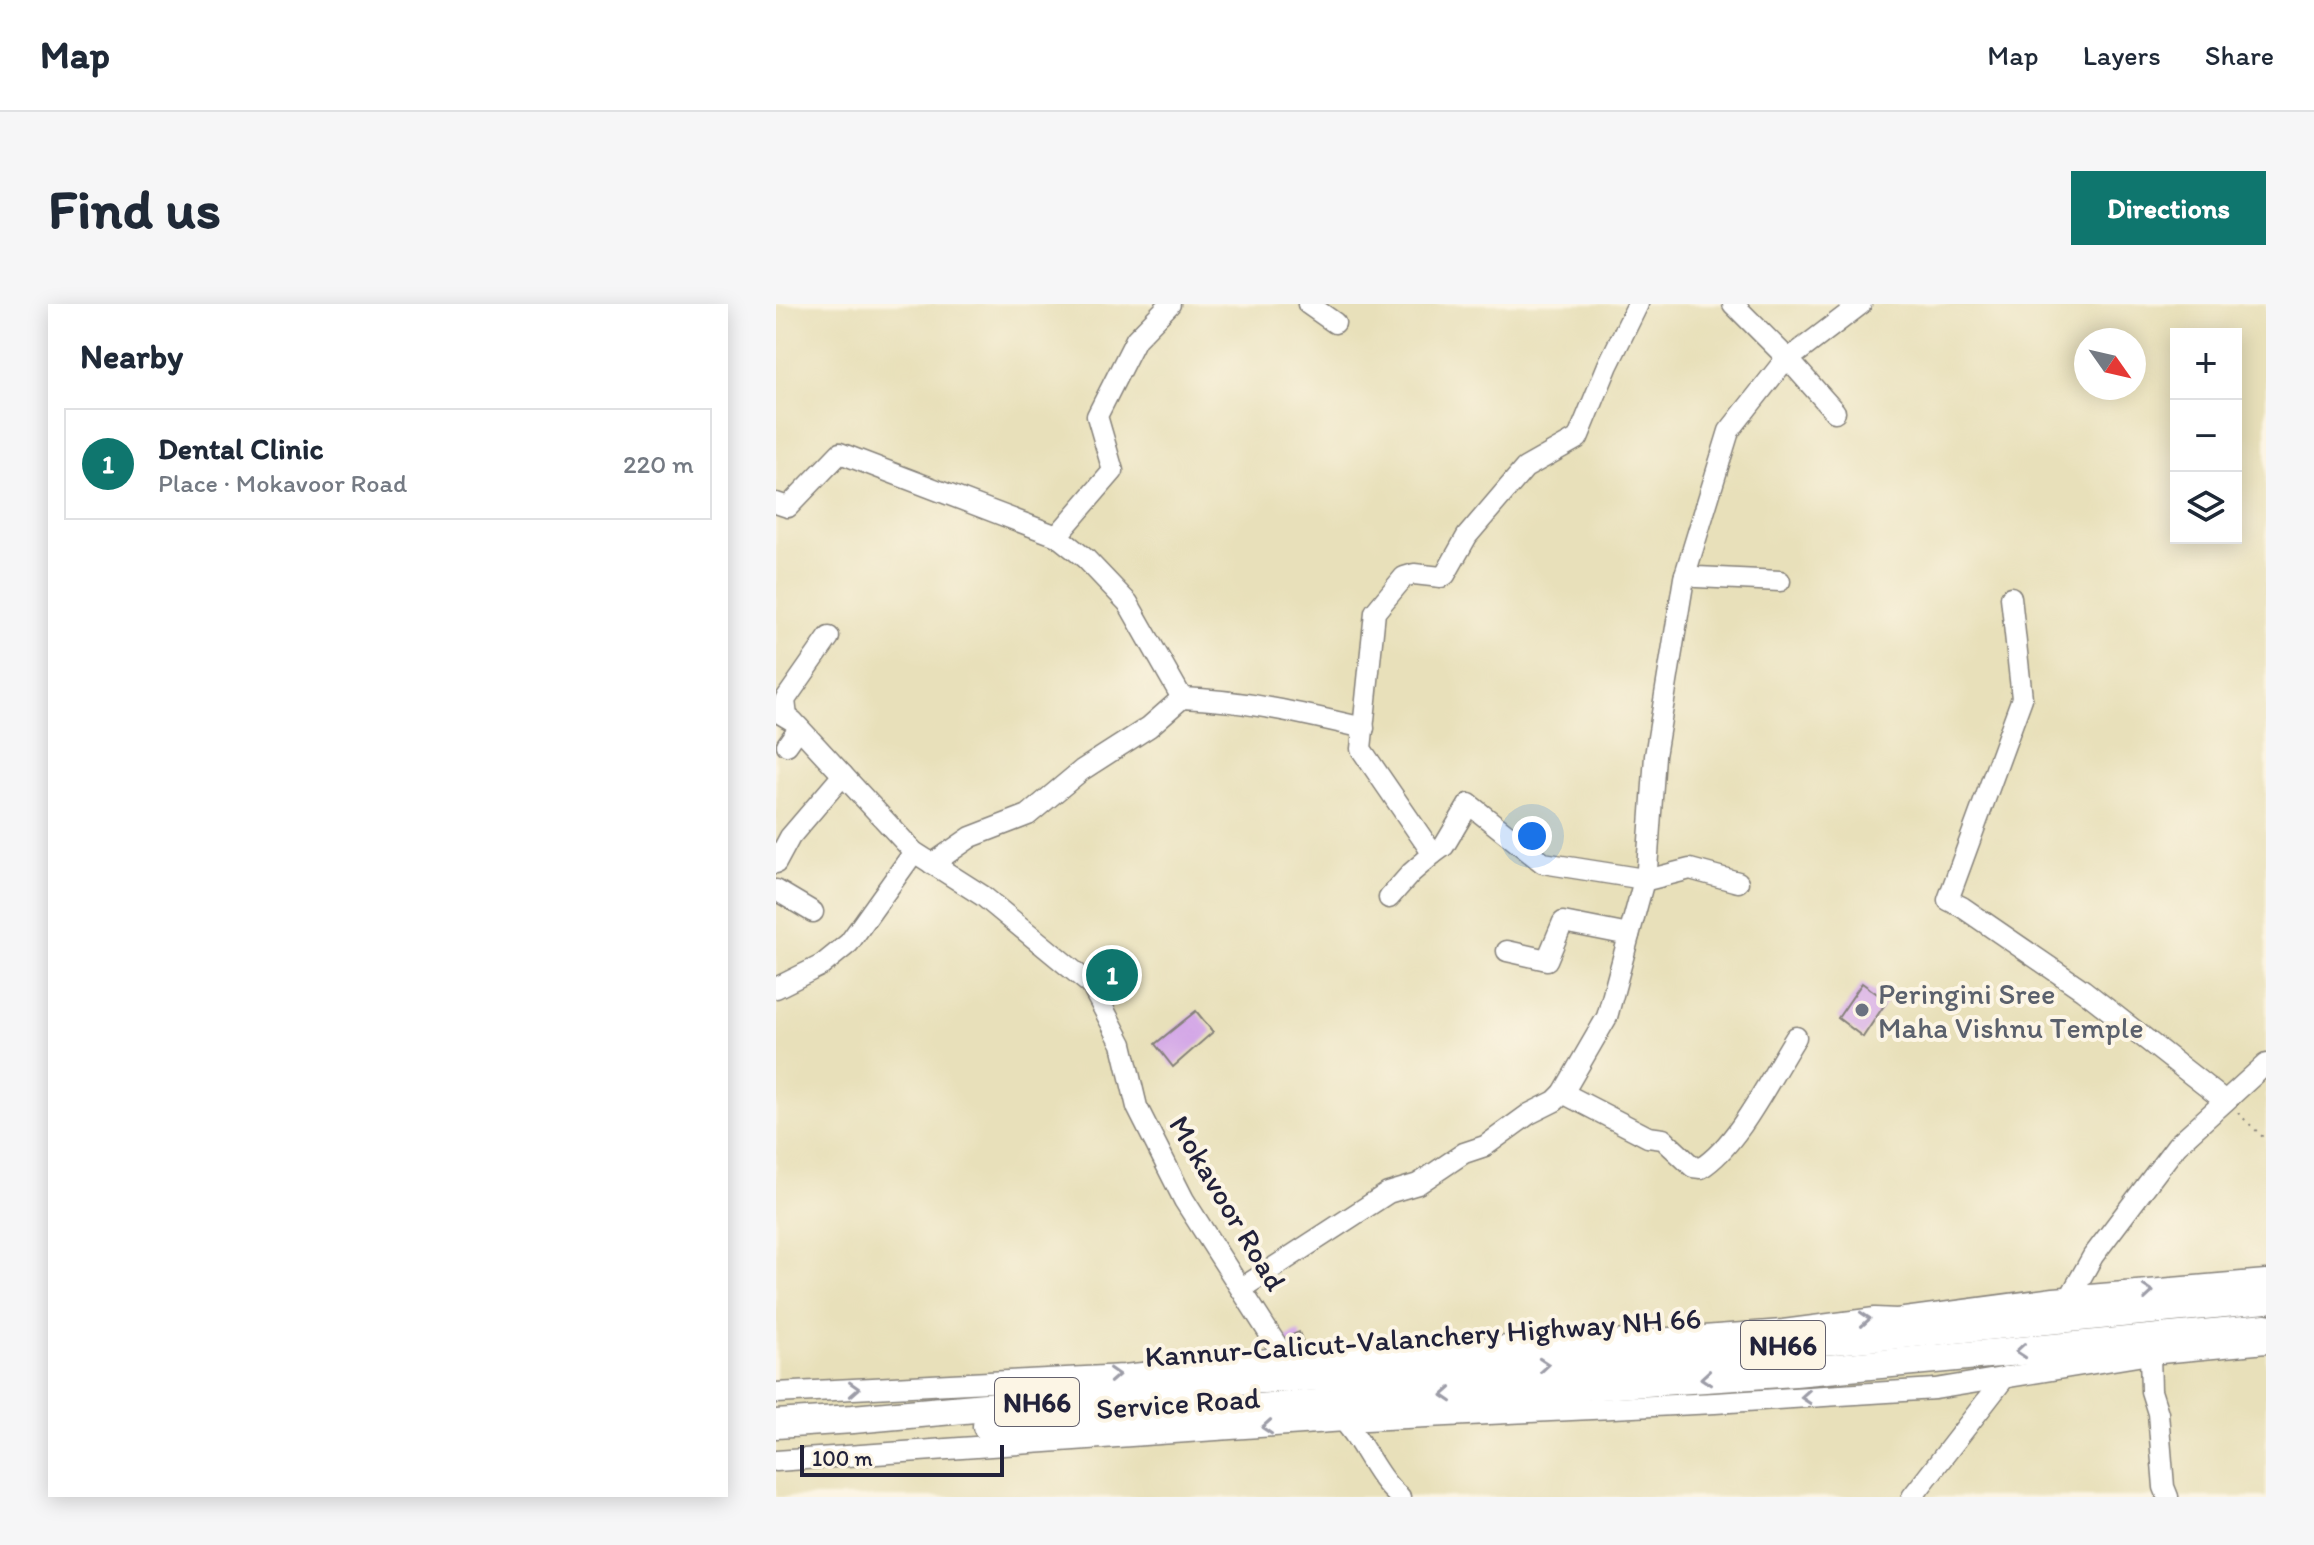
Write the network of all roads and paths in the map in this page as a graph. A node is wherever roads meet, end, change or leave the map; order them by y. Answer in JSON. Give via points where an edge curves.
{"nodes":[{"id":1,"x":1170,"y":304,"type":"edge"},
{"id":2,"x":1308,"y":304,"type":"edge"},
{"id":3,"x":1638,"y":304,"type":"edge"},
{"id":4,"x":1733,"y":304,"type":"edge"},
{"id":5,"x":1861,"y":304,"type":"edge"},
{"id":6,"x":1335,"y":323,"type":"dead end"},
{"id":7,"x":1788,"y":359,"type":"junction"},
{"id":8,"x":1835,"y":412,"type":"dead end"},
{"id":9,"x":776,"y":503,"type":"edge"},
{"id":10,"x":1057,"y":536,"type":"junction"},
{"id":11,"x":1685,"y":574,"type":"junction"},
{"id":12,"x":1780,"y":581,"type":"dead end"},
{"id":13,"x":2011,"y":597,"type":"dead end"},
{"id":14,"x":829,"y":637,"type":"dead end"},
{"id":15,"x":1182,"y":698,"type":"junction"},
{"id":16,"x":787,"y":719,"type":"edge"},
{"id":17,"x":1364,"y":728,"type":"junction"},
{"id":18,"x":787,"y":745,"type":"dead end"},
{"id":19,"x":843,"y":775,"type":"junction"},
{"id":20,"x":914,"y":852,"type":"junction"},
{"id":21,"x":1433,"y":854,"type":"junction"},
{"id":22,"x":776,"y":863,"type":"edge"},
{"id":23,"x":932,"y":864,"type":"junction"},
{"id":24,"x":1644,"y":880,"type":"junction"},
{"id":25,"x":1738,"y":882,"type":"dead end"},
{"id":26,"x":776,"y":890,"type":"edge"},
{"id":27,"x":1389,"y":898,"type":"dead end"},
{"id":28,"x":813,"y":912,"type":"dead end"},
{"id":29,"x":1629,"y":935,"type":"junction"},
{"id":30,"x":1507,"y":951,"type":"dead end"},
{"id":31,"x":776,"y":988,"type":"edge"},
{"id":32,"x":1796,"y":1037,"type":"dead end"},
{"id":33,"x":2266,"y":1064,"type":"edge"},
{"id":34,"x":1563,"y":1093,"type":"junction"},
{"id":35,"x":2225,"y":1101,"type":"junction"},
{"id":36,"x":2266,"y":1140,"type":"edge"},
{"id":37,"x":2266,"y":1280,"type":"edge"},
{"id":38,"x":1242,"y":1288,"type":"junction"},
{"id":39,"x":2070,"y":1297,"type":"junction"},
{"id":40,"x":2266,"y":1299,"type":"edge"},
{"id":41,"x":2036,"y":1321,"type":"junction"},
{"id":42,"x":2266,"y":1328,"type":"edge"},
{"id":43,"x":2266,"y":1343,"type":"edge"},
{"id":44,"x":2150,"y":1354,"type":"junction"},
{"id":45,"x":1292,"y":1368,"type":"junction"},
{"id":46,"x":2005,"y":1377,"type":"junction"},
{"id":47,"x":776,"y":1393,"type":"edge"},
{"id":48,"x":1336,"y":1412,"type":"junction"},
{"id":49,"x":776,"y":1424,"type":"edge"},
{"id":50,"x":776,"y":1439,"type":"edge"},
{"id":51,"x":776,"y":1461,"type":"edge"},
{"id":52,"x":1400,"y":1497,"type":"edge"},
{"id":53,"x":1913,"y":1497,"type":"edge"},
{"id":54,"x":2168,"y":1497,"type":"edge"}],
"edges":[{"from":1,"to":10,"type":"street","via":[[1136,339],[1097,416],[1113,471]]},
{"from":2,"to":6,"type":"street"},
{"from":3,"to":17,"type":"street","via":[[1578,438],[1525,468],[1467,536],[1445,575],[1404,577],[1375,612]]},
{"from":4,"to":7,"type":"street"},
{"from":5,"to":7,"type":"street"},
{"from":7,"to":8,"type":"street"},
{"from":7,"to":11,"type":"street","via":[[1729,431]]},
{"from":9,"to":10,"type":"street","via":[[788,507],[840,453]]},
{"from":10,"to":15,"type":"street","via":[[1128,603]]},
{"from":11,"to":12,"type":"street"},
{"from":11,"to":24,"type":"street","via":[[1655,756]]},
{"from":13,"to":35,"type":"street","via":[[2022,698],[1948,900],[2083,990]]},
{"from":14,"to":16,"type":"street","via":[[785,700]]},
{"from":15,"to":17,"type":"street","via":[[1296,712]]},
{"from":15,"to":23,"type":"street","via":[[1028,815],[971,837]]},
{"from":16,"to":18,"type":"street"},
{"from":16,"to":19,"type":"street","name":"Mokavoor Road"},
{"from":17,"to":21,"type":"street","via":[[1361,749]]},
{"from":19,"to":20,"type":"street","name":"Mokavoor Road"},
{"from":19,"to":22,"type":"street","via":[[790,837]]},
{"from":20,"to":23,"type":"street","name":"Mokavoor Road"},
{"from":20,"to":31,"type":"street","via":[[849,943],[822,965]]},
{"from":21,"to":24,"type":"street","via":[[1444,846],[1469,804],[1543,863]]},
{"from":21,"to":27,"type":"street"},
{"from":23,"to":38,"type":"street","name":"Mokavoor Road","via":[[983,896],[1091,985],[1122,1044],[1137,1107],[1184,1200]]},
{"from":24,"to":25,"type":"street","via":[[1690,869]]},
{"from":24,"to":29,"type":"street"},
{"from":26,"to":28,"type":"street"},
{"from":29,"to":30,"type":"street","via":[[1563,922],[1547,960]]},
{"from":29,"to":34,"type":"street","via":[[1607,1017]]},
{"from":32,"to":34,"type":"street","via":[[1738,1130],[1701,1168],[1693,1167],[1663,1139],[1648,1137]]},
{"from":33,"to":35,"type":"street"},
{"from":34,"to":38,"type":"street","via":[[1485,1146],[1464,1153],[1418,1184],[1388,1193]]},
{"from":35,"to":36,"type":"path"},
{"from":35,"to":39,"type":"street","via":[[2177,1145],[2093,1256]]},
{"from":39,"to":37,"type":"street","one_way":true},
{"from":38,"to":45,"type":"street","name":"Mokavoor Road"},
{"from":39,"to":41,"type":"street"},
{"from":45,"to":39,"type":"street","one_way":true,"via":[[1458,1348],[1783,1330]]},
{"from":40,"to":41,"type":"highway","name":"Kannur-Calicut-Valanchery Highway NH 66","number":"NH66"},
{"from":45,"to":41,"type":"highway","name":"Kannur-Calicut-Valanchery Highway NH 66","number":"NH66","one_way":true,"via":[[1541,1366]]},
{"from":42,"to":48,"type":"highway","one_way":true},
{"from":43,"to":44,"type":"street","name":"Service Road"},
{"from":44,"to":46,"type":"street","name":"Service Road"},
{"from":44,"to":54,"type":"street"},
{"from":47,"to":45,"type":"street","one_way":true},
{"from":45,"to":48,"type":"street","name":"Mokavoor Road"},
{"from":45,"to":49,"type":"highway","name":"Kannur-Calicut-Valanchery Highway NH 66","number":"NH66","via":[[1240,1380],[1019,1404]]},
{"from":46,"to":48,"type":"street","name":"Service Road","one_way":true,"via":[[1919,1390],[1715,1403]]},
{"from":46,"to":53,"type":"street"},
{"from":48,"to":50,"type":"highway"},
{"from":48,"to":51,"type":"street","name":"Service Road","one_way":true},
{"from":48,"to":52,"type":"street","name":"Mokavoor Road"}]}
